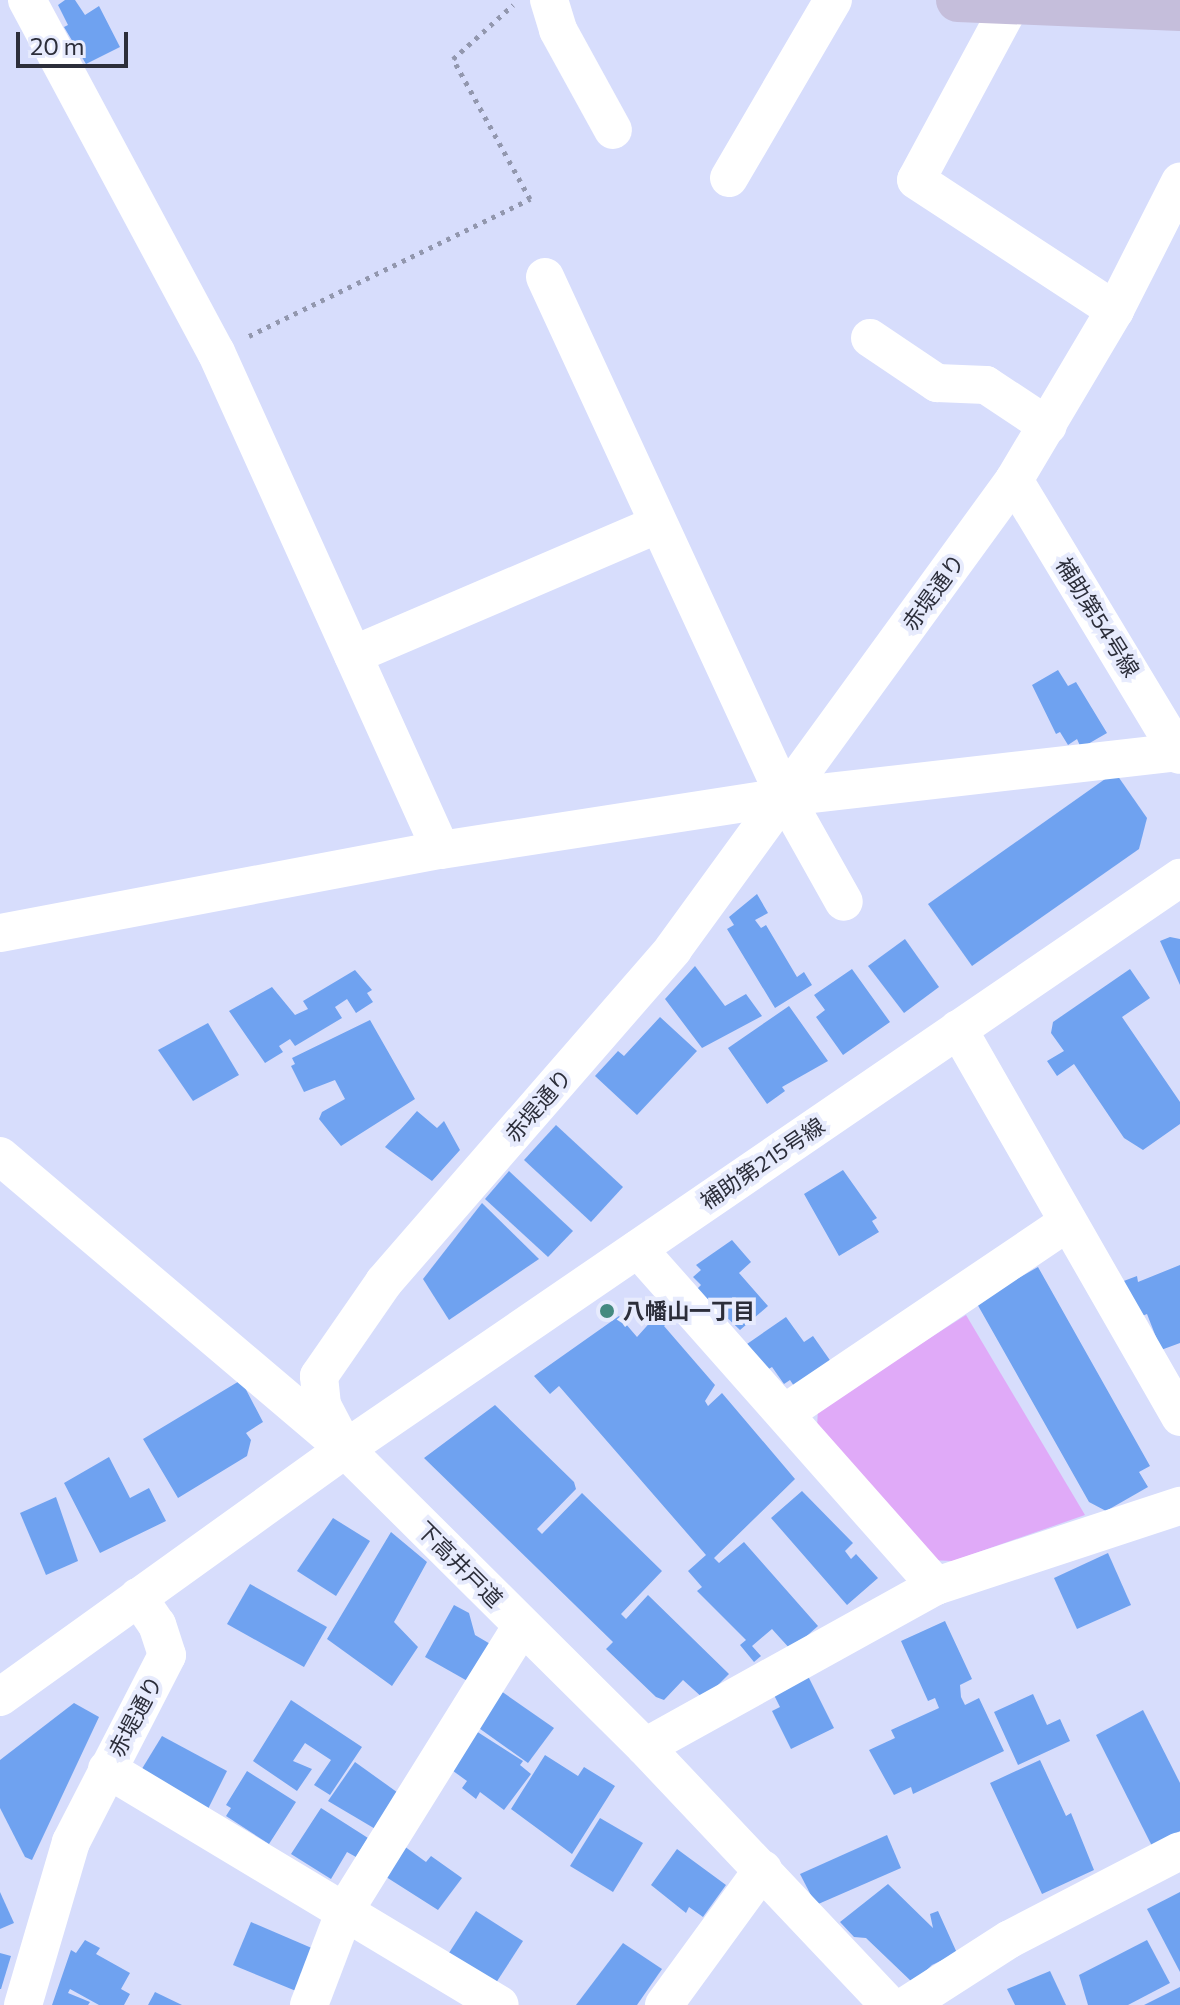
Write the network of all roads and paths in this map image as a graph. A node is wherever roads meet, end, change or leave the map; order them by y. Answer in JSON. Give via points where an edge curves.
{"nodes":[{"id":1,"x":27,"y":0,"type":"edge"},
{"id":2,"x":518,"y":0,"type":"edge"},
{"id":3,"x":549,"y":0,"type":"edge"},
{"id":4,"x":833,"y":0,"type":"edge"},
{"id":5,"x":958,"y":0,"type":"edge"},
{"id":6,"x":1013,"y":0,"type":"edge"},
{"id":7,"x":1180,"y":9,"type":"edge"},
{"id":8,"x":613,"y":130,"type":"dead end"},
{"id":9,"x":729,"y":178,"type":"dead end"},
{"id":10,"x":1180,"y":182,"type":"edge"},
{"id":11,"x":545,"y":277,"type":"dead end"},
{"id":12,"x":1115,"y":310,"type":"junction"},
{"id":13,"x":870,"y":338,"type":"dead end"},
{"id":14,"x":216,"y":352,"type":"junction"},
{"id":15,"x":1048,"y":426,"type":"junction"},
{"id":16,"x":1014,"y":480,"type":"junction"},
{"id":17,"x":657,"y":525,"type":"junction"},
{"id":18,"x":353,"y":655,"type":"junction"},
{"id":19,"x":1170,"y":703,"type":"edge"},
{"id":20,"x":1179,"y":753,"type":"edge"},
{"id":21,"x":785,"y":797,"type":"junction"},
{"id":22,"x":441,"y":850,"type":"junction"},
{"id":23,"x":1180,"y":878,"type":"edge"},
{"id":24,"x":844,"y":902,"type":"dead end"},
{"id":25,"x":0,"y":933,"type":"edge"},
{"id":26,"x":958,"y":1029,"type":"junction"},
{"id":27,"x":0,"y":1156,"type":"edge"},
{"id":28,"x":1068,"y":1222,"type":"junction"},
{"id":29,"x":638,"y":1249,"type":"junction"},
{"id":30,"x":785,"y":1413,"type":"junction"},
{"id":31,"x":1180,"y":1417,"type":"edge"},
{"id":32,"x":345,"y":1449,"type":"junction"},
{"id":33,"x":1180,"y":1506,"type":"edge"},
{"id":34,"x":936,"y":1586,"type":"junction"},
{"id":35,"x":138,"y":1597,"type":"junction"},
{"id":36,"x":522,"y":1626,"type":"junction"},
{"id":37,"x":2,"y":1691,"type":"edge"},
{"id":38,"x":645,"y":1747,"type":"junction"},
{"id":39,"x":107,"y":1769,"type":"junction"},
{"id":40,"x":1180,"y":1851,"type":"edge"},
{"id":41,"x":763,"y":1869,"type":"junction"},
{"id":42,"x":345,"y":1910,"type":"junction"},
{"id":43,"x":23,"y":2005,"type":"edge"},
{"id":44,"x":309,"y":2005,"type":"edge"},
{"id":45,"x":500,"y":2005,"type":"edge"},
{"id":46,"x":664,"y":2005,"type":"edge"},
{"id":47,"x":889,"y":2005,"type":"edge"},
{"id":48,"x":907,"y":2005,"type":"edge"}],
"edges":[{"from":1,"to":14,"type":"street"},
{"from":2,"to":14,"type":"path","via":[[453,59],[530,199]]},
{"from":3,"to":8,"type":"street","via":[[558,30]]},
{"from":4,"to":9,"type":"street"},
{"from":5,"to":6,"type":"main road"},
{"from":6,"to":7,"type":"main road"},
{"from":6,"to":12,"type":"street","via":[[916,180]]},
{"from":10,"to":12,"type":"street","name":"赤堤通り"},
{"from":11,"to":17,"type":"street"},
{"from":12,"to":15,"type":"street","name":"赤堤通り"},
{"from":13,"to":15,"type":"street","via":[[937,383],[986,385]]},
{"from":14,"to":18,"type":"street"},
{"from":15,"to":16,"type":"street","name":"赤堤通り"},
{"from":16,"to":19,"type":"street","name":"補助第54号線"},
{"from":16,"to":21,"type":"street","name":"赤堤通り"},
{"from":17,"to":18,"type":"street"},
{"from":17,"to":21,"type":"street"},
{"from":18,"to":22,"type":"street"},
{"from":19,"to":20,"type":"street","name":"補助第54号線"},
{"from":20,"to":21,"type":"street"},
{"from":21,"to":22,"type":"street"},
{"from":21,"to":24,"type":"street"},
{"from":21,"to":32,"type":"street","name":"赤堤通り","via":[[673,949],[384,1282],[319,1376],[322,1405]]},
{"from":22,"to":25,"type":"street"},
{"from":23,"to":26,"type":"street","name":"補助第215号線"},
{"from":26,"to":28,"type":"street"},
{"from":26,"to":29,"type":"street","name":"補助第215号線"},
{"from":27,"to":32,"type":"street","name":"下高井戸道"},
{"from":28,"to":30,"type":"street"},
{"from":28,"to":31,"type":"street"},
{"from":29,"to":30,"type":"street"},
{"from":29,"to":32,"type":"street","name":"補助第215号線"},
{"from":30,"to":34,"type":"street"},
{"from":32,"to":35,"type":"street"},
{"from":32,"to":36,"type":"street","name":"下高井戸道"},
{"from":33,"to":34,"type":"street"},
{"from":34,"to":38,"type":"street"},
{"from":35,"to":37,"type":"street"},
{"from":35,"to":39,"type":"street","name":"赤堤通り","via":[[157,1625],[167,1655]]},
{"from":36,"to":38,"type":"street","name":"下高井戸道"},
{"from":36,"to":42,"type":"street"},
{"from":38,"to":41,"type":"street","name":"下高井戸道"},
{"from":39,"to":42,"type":"street"},
{"from":39,"to":43,"type":"street","name":"赤堤通り","via":[[71,1842]]},
{"from":40,"to":48,"type":"street","via":[[1010,1939]]},
{"from":41,"to":46,"type":"street"},
{"from":41,"to":47,"type":"street","name":"下高井戸道"},
{"from":42,"to":44,"type":"street"},
{"from":42,"to":45,"type":"street","via":[[416,1959]]}]}
